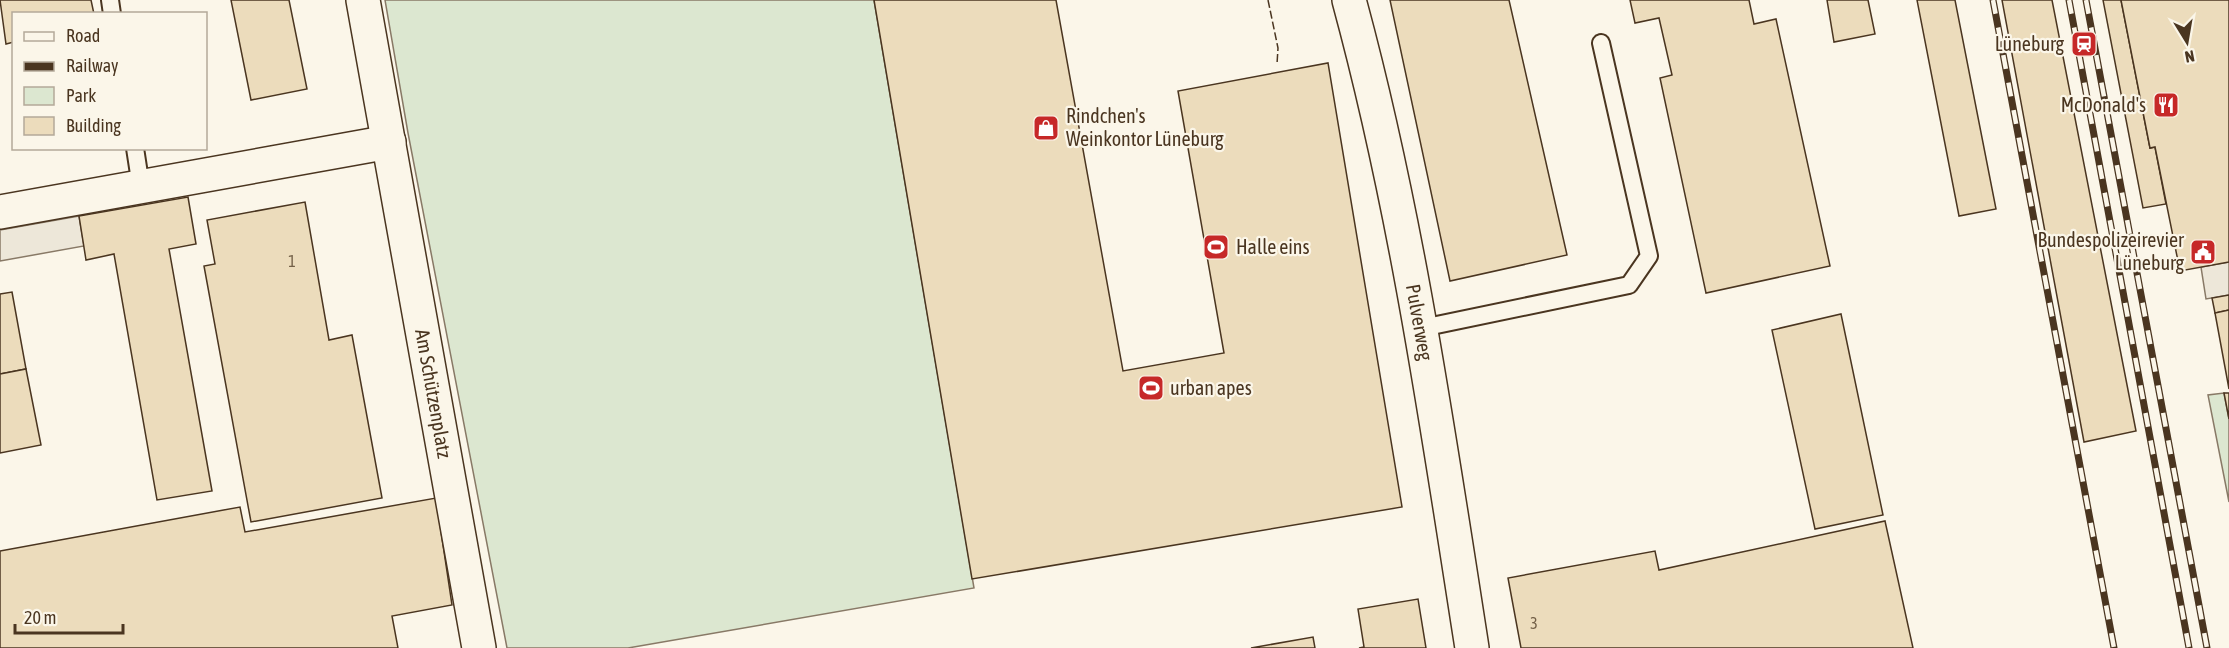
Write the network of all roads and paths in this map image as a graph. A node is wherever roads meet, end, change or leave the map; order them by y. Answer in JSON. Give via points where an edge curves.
{"nodes":[{"id":1,"x":363,"y":0,"type":"edge"},
{"id":2,"x":1349,"y":0,"type":"edge"},
{"id":3,"x":1601,"y":43,"type":"dead end"},
{"id":4,"x":389,"y":142,"type":"junction"},
{"id":5,"x":135,"y":150,"type":"edge"},
{"id":6,"x":141,"y":187,"type":"junction"},
{"id":7,"x":0,"y":212,"type":"edge"},
{"id":8,"x":1422,"y":328,"type":"junction"},
{"id":9,"x":479,"y":648,"type":"edge"},
{"id":10,"x":1472,"y":648,"type":"edge"}],
"edges":[{"from":1,"to":4,"type":"street","name":"Am Schützenplatz"},
{"from":2,"to":8,"type":"street","name":"Pulverweg"},
{"from":3,"to":8,"type":"lane","via":[[1649,256],[1629,285]]},
{"from":4,"to":6,"type":"street"},
{"from":4,"to":9,"type":"street","name":"Am Schützenplatz"},
{"from":5,"to":6,"type":"lane"},
{"from":6,"to":7,"type":"street"},
{"from":8,"to":10,"type":"street","name":"Pulverweg"}]}
